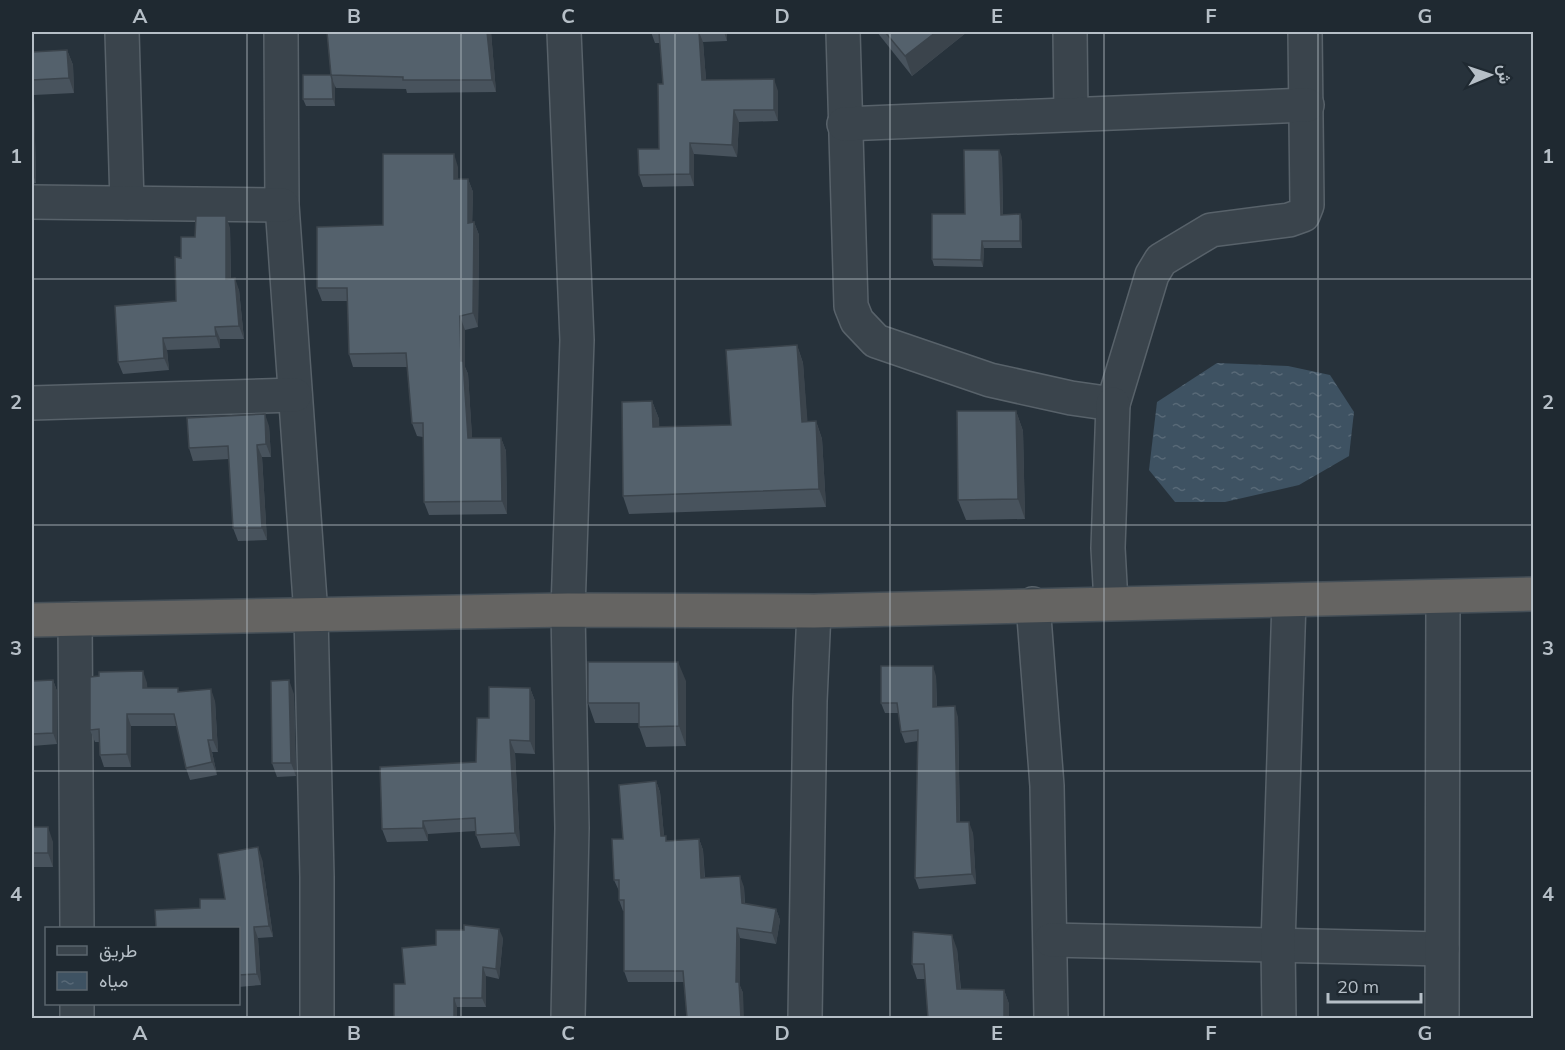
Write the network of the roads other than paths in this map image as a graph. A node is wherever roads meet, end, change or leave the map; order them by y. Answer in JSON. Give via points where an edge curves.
{"nodes":[{"id":1,"x":122,"y":32,"type":"edge"},
{"id":2,"x":281,"y":32,"type":"edge"},
{"id":3,"x":564,"y":32,"type":"edge"},
{"id":4,"x":843,"y":32,"type":"edge"},
{"id":5,"x":1070,"y":32,"type":"edge"},
{"id":6,"x":1305,"y":32,"type":"edge"},
{"id":7,"x":1306,"y":105,"type":"junction"},
{"id":8,"x":1071,"y":114,"type":"junction"},
{"id":9,"x":844,"y":124,"type":"junction"},
{"id":10,"x":32,"y":202,"type":"edge"},
{"id":11,"x":127,"y":203,"type":"junction"},
{"id":12,"x":282,"y":205,"type":"junction"},
{"id":13,"x":295,"y":395,"type":"junction"},
{"id":14,"x":32,"y":403,"type":"edge"},
{"id":15,"x":1113,"y":404,"type":"junction"},
{"id":16,"x":1533,"y":594,"type":"edge"},
{"id":17,"x":1443,"y":598,"type":"junction"},
{"id":18,"x":1288,"y":600,"type":"junction"},
{"id":19,"x":1111,"y":603,"type":"junction"},
{"id":20,"x":1033,"y":604,"type":"junction"},
{"id":21,"x":568,"y":610,"type":"junction"},
{"id":22,"x":814,"y":611,"type":"junction"},
{"id":23,"x":310,"y":615,"type":"junction"},
{"id":24,"x":75,"y":619,"type":"junction"},
{"id":25,"x":32,"y":620,"type":"edge"},
{"id":26,"x":77,"y":927,"type":"edge"},
{"id":27,"x":1051,"y":940,"type":"junction"},
{"id":28,"x":1278,"y":945,"type":"junction"},
{"id":29,"x":1442,"y":948,"type":"junction"},
{"id":30,"x":316,"y":1018,"type":"edge"},
{"id":31,"x":568,"y":1018,"type":"edge"},
{"id":32,"x":805,"y":1018,"type":"edge"},
{"id":33,"x":1051,"y":1018,"type":"edge"},
{"id":34,"x":1279,"y":1018,"type":"edge"},
{"id":35,"x":1442,"y":1018,"type":"edge"}],
"edges":[{"from":1,"to":11,"type":"street"},
{"from":2,"to":12,"type":"street"},
{"from":3,"to":21,"type":"street","via":[[577,340]]},
{"from":4,"to":9,"type":"street"},
{"from":5,"to":8,"type":"street"},
{"from":6,"to":7,"type":"street"},
{"from":7,"to":8,"type":"street"},
{"from":7,"to":15,"type":"street","via":[[1307,205],[1303,215],[1211,230],[1161,260],[1152,275]]},
{"from":8,"to":9,"type":"street"},
{"from":9,"to":15,"type":"street","via":[[851,306],[866,333],[876,341],[990,380]]},
{"from":10,"to":11,"type":"street"},
{"from":11,"to":12,"type":"street"},
{"from":12,"to":13,"type":"street"},
{"from":13,"to":14,"type":"street"},
{"from":13,"to":23,"type":"street"},
{"from":15,"to":19,"type":"street","via":[[1108,548]]},
{"from":16,"to":17,"type":"highway"},
{"from":17,"to":18,"type":"highway"},
{"from":17,"to":29,"type":"street"},
{"from":18,"to":19,"type":"highway"},
{"from":18,"to":28,"type":"street"},
{"from":19,"to":20,"type":"highway"},
{"from":20,"to":22,"type":"highway"},
{"from":20,"to":27,"type":"street","via":[[1047,786]]},
{"from":21,"to":22,"type":"highway"},
{"from":21,"to":23,"type":"highway"},
{"from":21,"to":31,"type":"street","via":[[572,828]]},
{"from":22,"to":32,"type":"street"},
{"from":23,"to":24,"type":"highway"},
{"from":23,"to":30,"type":"street","via":[[317,877]]},
{"from":24,"to":25,"type":"highway"},
{"from":24,"to":26,"type":"street"},
{"from":27,"to":28,"type":"street"},
{"from":27,"to":33,"type":"street"},
{"from":28,"to":29,"type":"street"},
{"from":28,"to":34,"type":"street"},
{"from":29,"to":35,"type":"street"}]}
